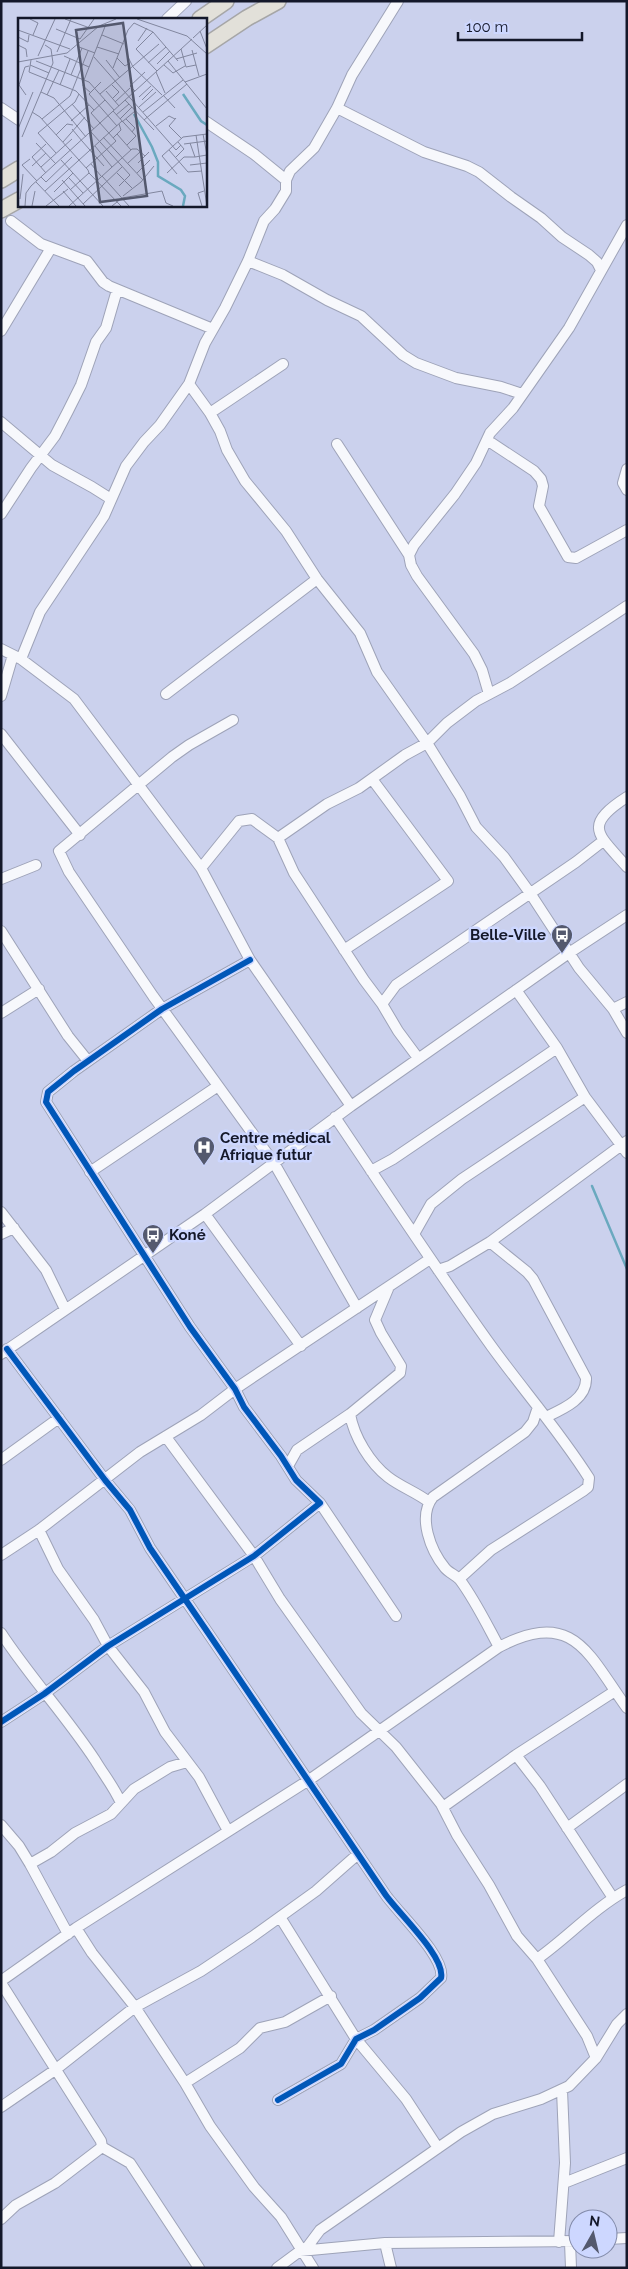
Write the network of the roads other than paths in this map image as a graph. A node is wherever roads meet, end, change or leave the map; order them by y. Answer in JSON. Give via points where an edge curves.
{"nodes":[{"id":1,"x":186,"y":1,"type":"edge"},
{"id":2,"x":226,"y":1,"type":"edge"},
{"id":3,"x":278,"y":1,"type":"edge"},
{"id":4,"x":398,"y":1,"type":"edge"},
{"id":5,"x":167,"y":18,"type":"edge"},
{"id":6,"x":201,"y":18,"type":"edge"},
{"id":7,"x":206,"y":45,"type":"edge"},
{"id":8,"x":1,"y":108,"type":"edge"},
{"id":9,"x":337,"y":108,"type":"junction"},
{"id":10,"x":18,"y":119,"type":"edge"},
{"id":11,"x":206,"y":122,"type":"edge"},
{"id":12,"x":18,"y":170,"type":"edge"},
{"id":13,"x":1,"y":180,"type":"edge"},
{"id":14,"x":286,"y":180,"type":"junction"},
{"id":15,"x":18,"y":201,"type":"edge"},
{"id":16,"x":6,"y":216,"type":"edge"},
{"id":17,"x":627,"y":225,"type":"edge"},
{"id":18,"x":51,"y":248,"type":"junction"},
{"id":19,"x":248,"y":261,"type":"junction"},
{"id":20,"x":601,"y":270,"type":"junction"},
{"id":21,"x":117,"y":290,"type":"junction"},
{"id":22,"x":213,"y":329,"type":"junction"},
{"id":23,"x":1,"y":332,"type":"edge"},
{"id":24,"x":283,"y":364,"type":"dead end"},
{"id":25,"x":188,"y":384,"type":"junction"},
{"id":26,"x":522,"y":394,"type":"junction"},
{"id":27,"x":210,"y":413,"type":"junction"},
{"id":28,"x":1,"y":422,"type":"edge"},
{"id":29,"x":487,"y":440,"type":"junction"},
{"id":30,"x":337,"y":444,"type":"dead end"},
{"id":31,"x":40,"y":455,"type":"junction"},
{"id":32,"x":627,"y":469,"type":"edge"},
{"id":33,"x":627,"y":490,"type":"edge"},
{"id":34,"x":111,"y":499,"type":"junction"},
{"id":35,"x":1,"y":514,"type":"edge"},
{"id":36,"x":627,"y":530,"type":"edge"},
{"id":37,"x":409,"y":555,"type":"junction"},
{"id":38,"x":317,"y":578,"type":"junction"},
{"id":39,"x":627,"y":606,"type":"edge"},
{"id":40,"x":1,"y":649,"type":"edge"},
{"id":41,"x":17,"y":657,"type":"junction"},
{"id":42,"x":166,"y":694,"type":"dead end"},
{"id":43,"x":489,"y":694,"type":"junction"},
{"id":44,"x":1,"y":696,"type":"edge"},
{"id":45,"x":233,"y":720,"type":"dead end"},
{"id":46,"x":1,"y":734,"type":"edge"},
{"id":47,"x":428,"y":743,"type":"junction"},
{"id":48,"x":372,"y":779,"type":"junction"},
{"id":49,"x":139,"y":785,"type":"junction"},
{"id":50,"x":627,"y":797,"type":"edge"},
{"id":51,"x":80,"y":835,"type":"junction"},
{"id":52,"x":278,"y":838,"type":"junction"},
{"id":53,"x":603,"y":841,"type":"junction"},
{"id":54,"x":36,"y":866,"type":"dead end"},
{"id":55,"x":627,"y":867,"type":"edge"},
{"id":56,"x":201,"y":868,"type":"junction"},
{"id":57,"x":1,"y":879,"type":"edge"},
{"id":58,"x":530,"y":893,"type":"junction"},
{"id":59,"x":627,"y":915,"type":"edge"},
{"id":60,"x":1,"y":930,"type":"edge"},
{"id":61,"x":344,"y":950,"type":"junction"},
{"id":62,"x":568,"y":953,"type":"junction"},
{"id":63,"x":250,"y":960,"type":"junction"},
{"id":64,"x":39,"y":989,"type":"junction"},
{"id":65,"x":516,"y":990,"type":"junction"},
{"id":66,"x":627,"y":1002,"type":"edge"},
{"id":67,"x":382,"y":1004,"type":"junction"},
{"id":68,"x":162,"y":1009,"type":"junction"},
{"id":69,"x":612,"y":1009,"type":"junction"},
{"id":70,"x":1,"y":1013,"type":"edge"},
{"id":71,"x":627,"y":1033,"type":"edge"},
{"id":72,"x":557,"y":1048,"type":"junction"},
{"id":73,"x":418,"y":1058,"type":"junction"},
{"id":74,"x":88,"y":1061,"type":"junction"},
{"id":75,"x":218,"y":1086,"type":"junction"},
{"id":76,"x":585,"y":1097,"type":"junction"},
{"id":77,"x":350,"y":1106,"type":"junction"},
{"id":78,"x":335,"y":1117,"type":"junction"},
{"id":79,"x":625,"y":1146,"type":"edge"},
{"id":80,"x":274,"y":1164,"type":"junction"},
{"id":81,"x":90,"y":1172,"type":"junction"},
{"id":82,"x":370,"y":1172,"type":"junction"},
{"id":83,"x":1,"y":1212,"type":"edge"},
{"id":84,"x":205,"y":1214,"type":"junction"},
{"id":85,"x":14,"y":1228,"type":"junction"},
{"id":86,"x":1,"y":1234,"type":"edge"},
{"id":87,"x":414,"y":1234,"type":"junction"},
{"id":88,"x":490,"y":1242,"type":"junction"},
{"id":89,"x":144,"y":1255,"type":"junction"},
{"id":90,"x":430,"y":1259,"type":"junction"},
{"id":91,"x":438,"y":1270,"type":"junction"},
{"id":92,"x":389,"y":1288,"type":"junction"},
{"id":93,"x":357,"y":1308,"type":"junction"},
{"id":94,"x":65,"y":1309,"type":"junction"},
{"id":95,"x":300,"y":1346,"type":"junction"},
{"id":96,"x":4,"y":1352,"type":"edge"},
{"id":97,"x":235,"y":1389,"type":"junction"},
{"id":98,"x":538,"y":1407,"type":"junction"},
{"id":99,"x":350,"y":1414,"type":"junction"},
{"id":100,"x":546,"y":1417,"type":"junction"},
{"id":101,"x":58,"y":1418,"type":"junction"},
{"id":102,"x":166,"y":1437,"type":"junction"},
{"id":103,"x":1,"y":1460,"type":"edge"},
{"id":104,"x":288,"y":1466,"type":"junction"},
{"id":105,"x":105,"y":1480,"type":"junction"},
{"id":106,"x":429,"y":1502,"type":"junction"},
{"id":107,"x":320,"y":1503,"type":"junction"},
{"id":108,"x":39,"y":1530,"type":"junction"},
{"id":109,"x":1,"y":1555,"type":"edge"},
{"id":110,"x":254,"y":1556,"type":"junction"},
{"id":111,"x":459,"y":1579,"type":"junction"},
{"id":112,"x":185,"y":1599,"type":"junction"},
{"id":113,"x":396,"y":1616,"type":"dead end"},
{"id":114,"x":1,"y":1634,"type":"edge"},
{"id":115,"x":108,"y":1646,"type":"junction"},
{"id":116,"x":499,"y":1647,"type":"junction"},
{"id":117,"x":615,"y":1691,"type":"junction"},
{"id":118,"x":44,"y":1694,"type":"junction"},
{"id":119,"x":627,"y":1708,"type":"edge"},
{"id":120,"x":1,"y":1722,"type":"edge"},
{"id":121,"x":380,"y":1732,"type":"junction"},
{"id":122,"x":516,"y":1755,"type":"junction"},
{"id":123,"x":187,"y":1762,"type":"junction"},
{"id":124,"x":309,"y":1780,"type":"junction"},
{"id":125,"x":627,"y":1784,"type":"edge"},
{"id":126,"x":121,"y":1802,"type":"junction"},
{"id":127,"x":443,"y":1807,"type":"junction"},
{"id":128,"x":1,"y":1824,"type":"edge"},
{"id":129,"x":567,"y":1828,"type":"junction"},
{"id":130,"x":228,"y":1831,"type":"junction"},
{"id":131,"x":358,"y":1854,"type":"junction"},
{"id":132,"x":30,"y":1864,"type":"junction"},
{"id":133,"x":627,"y":1890,"type":"edge"},
{"id":134,"x":613,"y":1898,"type":"junction"},
{"id":135,"x":280,"y":1917,"type":"junction"},
{"id":136,"x":72,"y":1931,"type":"junction"},
{"id":137,"x":537,"y":1959,"type":"junction"},
{"id":138,"x":1,"y":1982,"type":"edge"},
{"id":139,"x":331,"y":1996,"type":"junction"},
{"id":140,"x":135,"y":2007,"type":"junction"},
{"id":141,"x":627,"y":2014,"type":"edge"},
{"id":142,"x":356,"y":2039,"type":"junction"},
{"id":143,"x":596,"y":2058,"type":"junction"},
{"id":144,"x":55,"y":2070,"type":"junction"},
{"id":145,"x":185,"y":2083,"type":"junction"},
{"id":146,"x":562,"y":2090,"type":"junction"},
{"id":147,"x":278,"y":2100,"type":"dead end"},
{"id":148,"x":1,"y":2107,"type":"edge"},
{"id":149,"x":102,"y":2148,"type":"junction"},
{"id":150,"x":438,"y":2148,"type":"junction"},
{"id":151,"x":627,"y":2158,"type":"edge"},
{"id":152,"x":564,"y":2183,"type":"junction"},
{"id":153,"x":1,"y":2219,"type":"edge"},
{"id":154,"x":386,"y":2242,"type":"junction"},
{"id":155,"x":559,"y":2242,"type":"junction"},
{"id":156,"x":568,"y":2242,"type":"edge"},
{"id":157,"x":303,"y":2250,"type":"junction"},
{"id":158,"x":199,"y":2268,"type":"edge"},
{"id":159,"x":277,"y":2268,"type":"edge"},
{"id":160,"x":313,"y":2268,"type":"edge"},
{"id":161,"x":392,"y":2268,"type":"edge"}],
"edges":[{"from":1,"to":5,"type":"street"},
{"from":2,"to":6,"type":"highway"},
{"from":3,"to":7,"type":"highway"},
{"from":4,"to":9,"type":"street","via":[[352,75]]},
{"from":8,"to":10,"type":"street"},
{"from":9,"to":14,"type":"street","via":[[314,148],[296,163]]},
{"from":9,"to":20,"type":"street","via":[[424,152],[479,172],[589,255]]},
{"from":11,"to":14,"type":"street"},
{"from":12,"to":13,"type":"highway"},
{"from":14,"to":19,"type":"street","via":[[286,191],[264,221]]},
{"from":15,"to":16,"type":"highway"},
{"from":16,"to":18,"type":"street","via":[[32,238]]},
{"from":17,"to":20,"type":"street"},
{"from":18,"to":21,"type":"street","via":[[87,261],[103,282]]},
{"from":18,"to":23,"type":"street"},
{"from":19,"to":22,"type":"street"},
{"from":19,"to":26,"type":"street","via":[[284,275],[361,316],[416,363],[456,378]]},
{"from":20,"to":26,"type":"street","via":[[580,312]]},
{"from":21,"to":22,"type":"street"},
{"from":21,"to":31,"type":"street","via":[[106,328],[96,342],[81,385]]},
{"from":22,"to":25,"type":"street"},
{"from":24,"to":27,"type":"street"},
{"from":25,"to":27,"type":"street"},
{"from":25,"to":34,"type":"street","via":[[126,466]]},
{"from":26,"to":29,"type":"street"},
{"from":27,"to":38,"type":"street","via":[[245,481],[286,532]]},
{"from":28,"to":31,"type":"street"},
{"from":29,"to":36,"type":"street","via":[[541,479],[539,506],[568,557],[576,558]]},
{"from":29,"to":37,"type":"street","via":[[465,480]]},
{"from":30,"to":37,"type":"street"},
{"from":31,"to":34,"type":"street"},
{"from":31,"to":35,"type":"street"},
{"from":32,"to":33,"type":"street","via":[[623,483]]},
{"from":34,"to":41,"type":"street","via":[[104,516],[40,612]]},
{"from":37,"to":43,"type":"street","via":[[417,576],[474,654]]},
{"from":38,"to":42,"type":"street"},
{"from":38,"to":47,"type":"street","via":[[360,633],[377,672]]},
{"from":39,"to":43,"type":"street"},
{"from":40,"to":41,"type":"street"},
{"from":41,"to":44,"type":"street"},
{"from":41,"to":49,"type":"street","via":[[74,699]]},
{"from":43,"to":47,"type":"street","via":[[459,713]]},
{"from":45,"to":49,"type":"street","via":[[189,745]]},
{"from":46,"to":51,"type":"street"},
{"from":47,"to":48,"type":"street"},
{"from":47,"to":58,"type":"street","via":[[476,827]]},
{"from":48,"to":52,"type":"street","via":[[327,804]]},
{"from":48,"to":61,"type":"street","via":[[448,881]]},
{"from":49,"to":51,"type":"street"},
{"from":49,"to":56,"type":"street"},
{"from":50,"to":53,"type":"street","via":[[602,816],[598,825]]},
{"from":51,"to":68,"type":"street","via":[[59,851],[68,872]]},
{"from":52,"to":56,"type":"street","via":[[252,819],[238,821]]},
{"from":52,"to":61,"type":"street","via":[[294,873]]},
{"from":53,"to":55,"type":"street"},
{"from":53,"to":58,"type":"street"},
{"from":54,"to":57,"type":"street"},
{"from":56,"to":63,"type":"street"},
{"from":58,"to":62,"type":"street"},
{"from":58,"to":67,"type":"street","via":[[396,985]]},
{"from":59,"to":62,"type":"street"},
{"from":60,"to":64,"type":"street"},
{"from":61,"to":67,"type":"street"},
{"from":62,"to":65,"type":"street"},
{"from":62,"to":69,"type":"street"},
{"from":63,"to":68,"type":"street"},
{"from":63,"to":77,"type":"street"},
{"from":64,"to":70,"type":"street"},
{"from":64,"to":74,"type":"street"},
{"from":65,"to":72,"type":"street"},
{"from":65,"to":73,"type":"street"},
{"from":66,"to":69,"type":"street"},
{"from":67,"to":73,"type":"street"},
{"from":68,"to":74,"type":"street"},
{"from":68,"to":75,"type":"street"},
{"from":69,"to":71,"type":"street"},
{"from":72,"to":76,"type":"street"},
{"from":72,"to":82,"type":"street"},
{"from":73,"to":77,"type":"street"},
{"from":74,"to":81,"type":"street","via":[[46,1096],[48,1108]]},
{"from":75,"to":80,"type":"street"},
{"from":75,"to":81,"type":"street"},
{"from":76,"to":79,"type":"street"},
{"from":76,"to":87,"type":"street","via":[[430,1204]]},
{"from":77,"to":78,"type":"street"},
{"from":78,"to":80,"type":"street"},
{"from":78,"to":82,"type":"street"},
{"from":79,"to":88,"type":"street"},
{"from":80,"to":84,"type":"street"},
{"from":80,"to":93,"type":"street"},
{"from":81,"to":89,"type":"street"},
{"from":82,"to":87,"type":"street"},
{"from":83,"to":85,"type":"street"},
{"from":84,"to":89,"type":"street"},
{"from":84,"to":95,"type":"street"},
{"from":85,"to":86,"type":"street"},
{"from":85,"to":94,"type":"street","via":[[46,1270]]},
{"from":87,"to":90,"type":"street"},
{"from":88,"to":91,"type":"street"},
{"from":88,"to":100,"type":"street","via":[[533,1279],[586,1378],[582,1394],[563,1410]]},
{"from":89,"to":94,"type":"street"},
{"from":89,"to":97,"type":"street"},
{"from":90,"to":91,"type":"street"},
{"from":90,"to":92,"type":"street"},
{"from":91,"to":98,"type":"street"},
{"from":92,"to":93,"type":"street"},
{"from":92,"to":99,"type":"street","via":[[375,1320],[401,1370]]},
{"from":93,"to":95,"type":"street"},
{"from":94,"to":96,"type":"street"},
{"from":95,"to":97,"type":"street"},
{"from":96,"to":101,"type":"street"},
{"from":97,"to":102,"type":"street","via":[[208,1411]]},
{"from":97,"to":104,"type":"street","via":[[248,1414]]},
{"from":98,"to":100,"type":"street"},
{"from":98,"to":106,"type":"street","via":[[533,1422],[524,1432]]},
{"from":99,"to":104,"type":"street","via":[[297,1450]]},
{"from":99,"to":106,"type":"street","via":[[355,1433],[378,1467],[388,1477]]},
{"from":100,"to":111,"type":"street","via":[[589,1478],[588,1487],[491,1550]]},
{"from":101,"to":103,"type":"street"},
{"from":101,"to":105,"type":"street"},
{"from":102,"to":105,"type":"street","via":[[140,1452]]},
{"from":102,"to":110,"type":"street"},
{"from":104,"to":107,"type":"street","via":[[296,1480]]},
{"from":105,"to":108,"type":"street"},
{"from":105,"to":112,"type":"street","via":[[130,1510],[150,1548]]},
{"from":106,"to":111,"type":"street","via":[[426,1516],[430,1540],[446,1569]]},
{"from":107,"to":110,"type":"street"},
{"from":107,"to":113,"type":"street"},
{"from":108,"to":109,"type":"street"},
{"from":108,"to":115,"type":"street","via":[[58,1569]]},
{"from":110,"to":112,"type":"street"},
{"from":110,"to":121,"type":"street","via":[[337,1680],[361,1713]]},
{"from":111,"to":116,"type":"street"},
{"from":112,"to":115,"type":"street"},
{"from":112,"to":124,"type":"street"},
{"from":114,"to":118,"type":"street"},
{"from":115,"to":118,"type":"street"},
{"from":115,"to":123,"type":"street","via":[[144,1692],[164,1732]]},
{"from":116,"to":117,"type":"street","via":[[536,1633],[563,1633],[585,1648]]},
{"from":116,"to":121,"type":"street"},
{"from":117,"to":119,"type":"street"},
{"from":117,"to":122,"type":"street"},
{"from":118,"to":120,"type":"street"},
{"from":118,"to":126,"type":"street","via":[[112,1784]]},
{"from":121,"to":124,"type":"street"},
{"from":121,"to":127,"type":"street","via":[[396,1746]]},
{"from":122,"to":127,"type":"street"},
{"from":122,"to":129,"type":"street"},
{"from":123,"to":126,"type":"street","via":[[134,1789]]},
{"from":123,"to":130,"type":"street","via":[[199,1777]]},
{"from":124,"to":130,"type":"street"},
{"from":124,"to":131,"type":"street"},
{"from":125,"to":129,"type":"street"},
{"from":126,"to":132,"type":"street","via":[[104,1820],[75,1833]]},
{"from":127,"to":137,"type":"street","via":[[517,1936]]},
{"from":128,"to":132,"type":"street"},
{"from":129,"to":134,"type":"street"},
{"from":130,"to":136,"type":"street"},
{"from":131,"to":135,"type":"street"},
{"from":131,"to":142,"type":"street","via":[[388,1898],[420,1936],[442,1973],[438,1982],[420,1998]]},
{"from":132,"to":136,"type":"street"},
{"from":133,"to":134,"type":"street"},
{"from":134,"to":137,"type":"street"},
{"from":135,"to":139,"type":"street"},
{"from":135,"to":140,"type":"street","via":[[201,1971]]},
{"from":136,"to":138,"type":"street"},
{"from":136,"to":140,"type":"street"},
{"from":137,"to":143,"type":"street","via":[[587,2036]]},
{"from":138,"to":144,"type":"street"},
{"from":139,"to":142,"type":"street"},
{"from":139,"to":145,"type":"street","via":[[285,2022],[260,2028],[240,2048]]},
{"from":140,"to":144,"type":"street"},
{"from":140,"to":145,"type":"street"},
{"from":141,"to":143,"type":"street"},
{"from":142,"to":147,"type":"street","via":[[341,2064]]},
{"from":142,"to":150,"type":"street","via":[[416,2112]]},
{"from":143,"to":146,"type":"street"},
{"from":144,"to":148,"type":"street"},
{"from":144,"to":149,"type":"street","via":[[102,2141]]},
{"from":145,"to":157,"type":"street","via":[[210,2126]]},
{"from":146,"to":150,"type":"street","via":[[493,2114]]},
{"from":146,"to":152,"type":"street"},
{"from":149,"to":153,"type":"street","via":[[55,2184],[16,2204]]},
{"from":149,"to":158,"type":"street","via":[[130,2163]]},
{"from":150,"to":157,"type":"street","via":[[320,2230]]},
{"from":151,"to":152,"type":"street"},
{"from":152,"to":155,"type":"street"},
{"from":154,"to":155,"type":"street"},
{"from":154,"to":157,"type":"street"},
{"from":154,"to":161,"type":"street"},
{"from":155,"to":156,"type":"street"},
{"from":157,"to":159,"type":"street"},
{"from":157,"to":160,"type":"street"}]}
